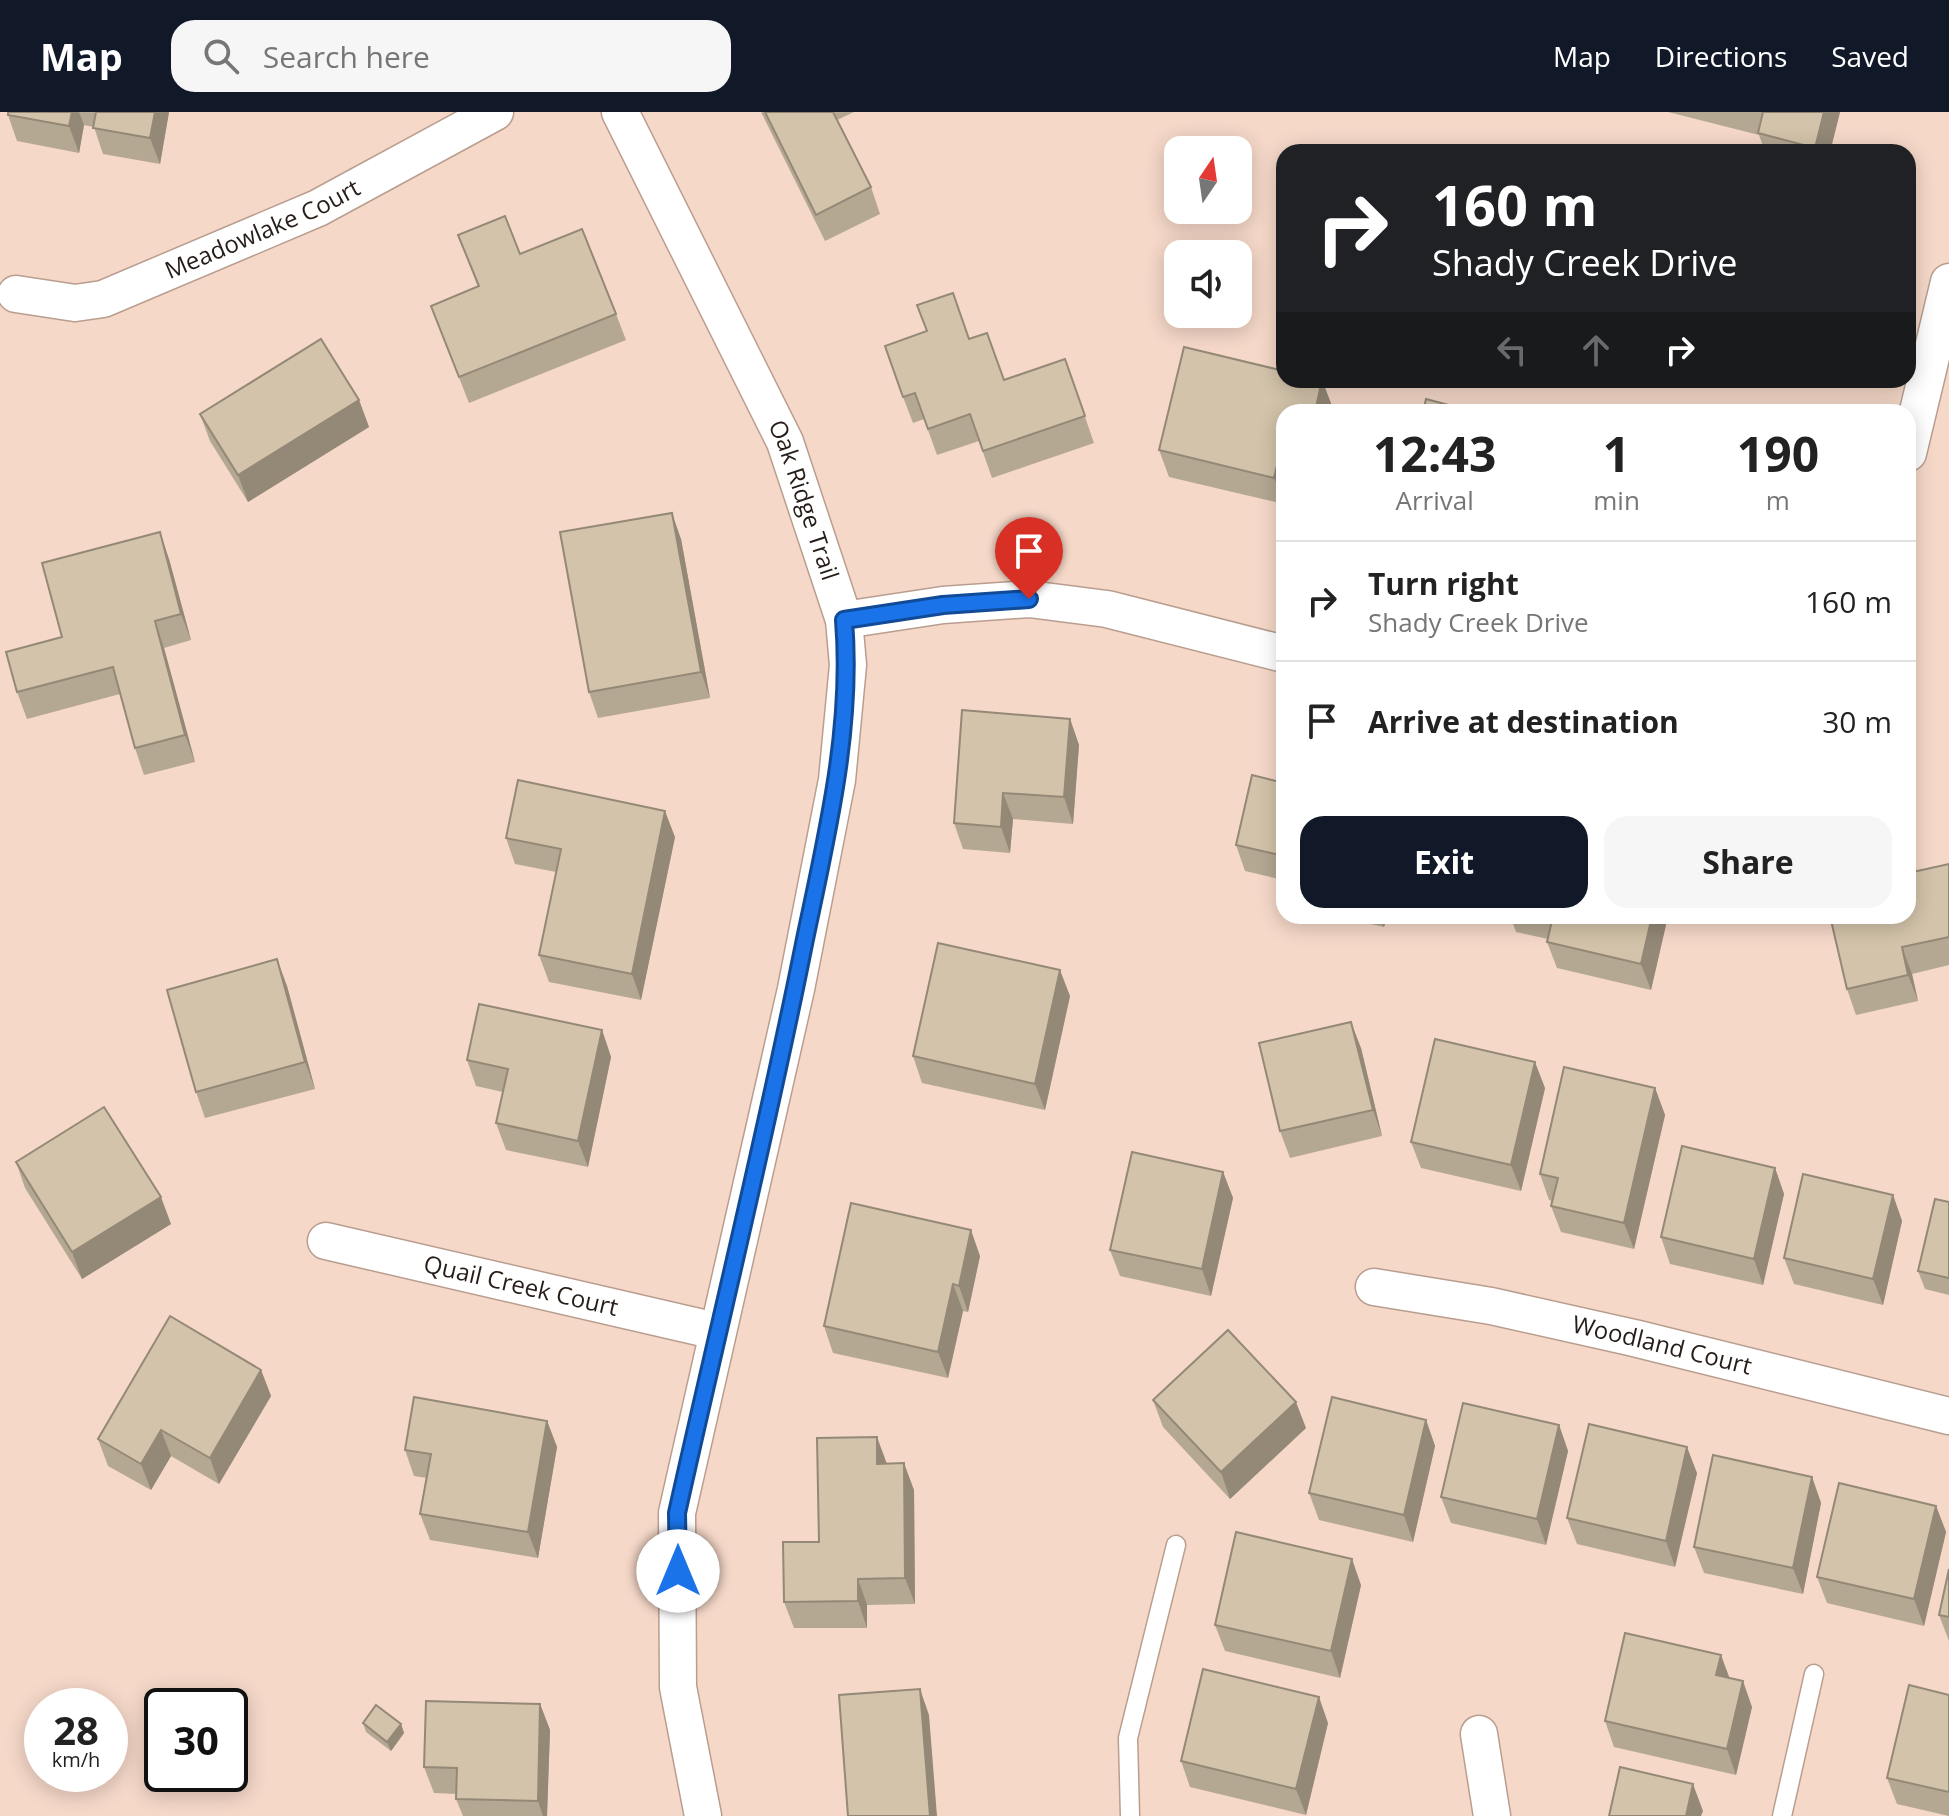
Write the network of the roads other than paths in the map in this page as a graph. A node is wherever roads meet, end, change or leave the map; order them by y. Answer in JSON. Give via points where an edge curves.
{"nodes":[{"id":1,"x":495,"y":112,"type":"edge"},
{"id":2,"x":620,"y":112,"type":"edge"},
{"id":3,"x":1949,"y":282,"type":"edge"},
{"id":4,"x":16,"y":294,"type":"dead end"},
{"id":5,"x":1916,"y":420,"type":"edge"},
{"id":6,"x":844,"y":620,"type":"junction"},
{"id":7,"x":1276,"y":652,"type":"edge"},
{"id":8,"x":326,"y":1241,"type":"dead end"},
{"id":9,"x":1374,"y":1287,"type":"dead end"},
{"id":10,"x":716,"y":1331,"type":"junction"},
{"id":11,"x":1949,"y":1416,"type":"edge"},
{"id":12,"x":1176,"y":1545,"type":"dead end"},
{"id":13,"x":1814,"y":1674,"type":"dead end"},
{"id":14,"x":1479,"y":1734,"type":"dead end"},
{"id":15,"x":703,"y":1816,"type":"edge"},
{"id":16,"x":1130,"y":1816,"type":"edge"},
{"id":17,"x":1492,"y":1816,"type":"edge"},
{"id":18,"x":1782,"y":1816,"type":"edge"}],
"edges":[{"from":1,"to":4,"type":"street","name":"Meadowlake Court","via":[[318,208],[103,299],[75,303]]},
{"from":2,"to":6,"type":"street","name":"Oak Ridge Trail","via":[[785,442]]},
{"from":3,"to":5,"type":"street"},
{"from":6,"to":7,"type":"street","via":[[1029,599],[1107,609]]},
{"from":6,"to":10,"type":"street","name":"Oak Ridge Trail","via":[[848,665],[837,780],[796,989]]},
{"from":8,"to":10,"type":"street","name":"Quail Creek Court"},
{"from":9,"to":11,"type":"street","name":"Woodland Court","via":[[1563,1322]]},
{"from":10,"to":15,"type":"street","name":"Oak Ridge Trail","via":[[677,1513],[678,1687]]},
{"from":12,"to":16,"type":"lane","via":[[1128,1738]]},
{"from":13,"to":18,"type":"lane"},
{"from":14,"to":17,"type":"street"}]}
